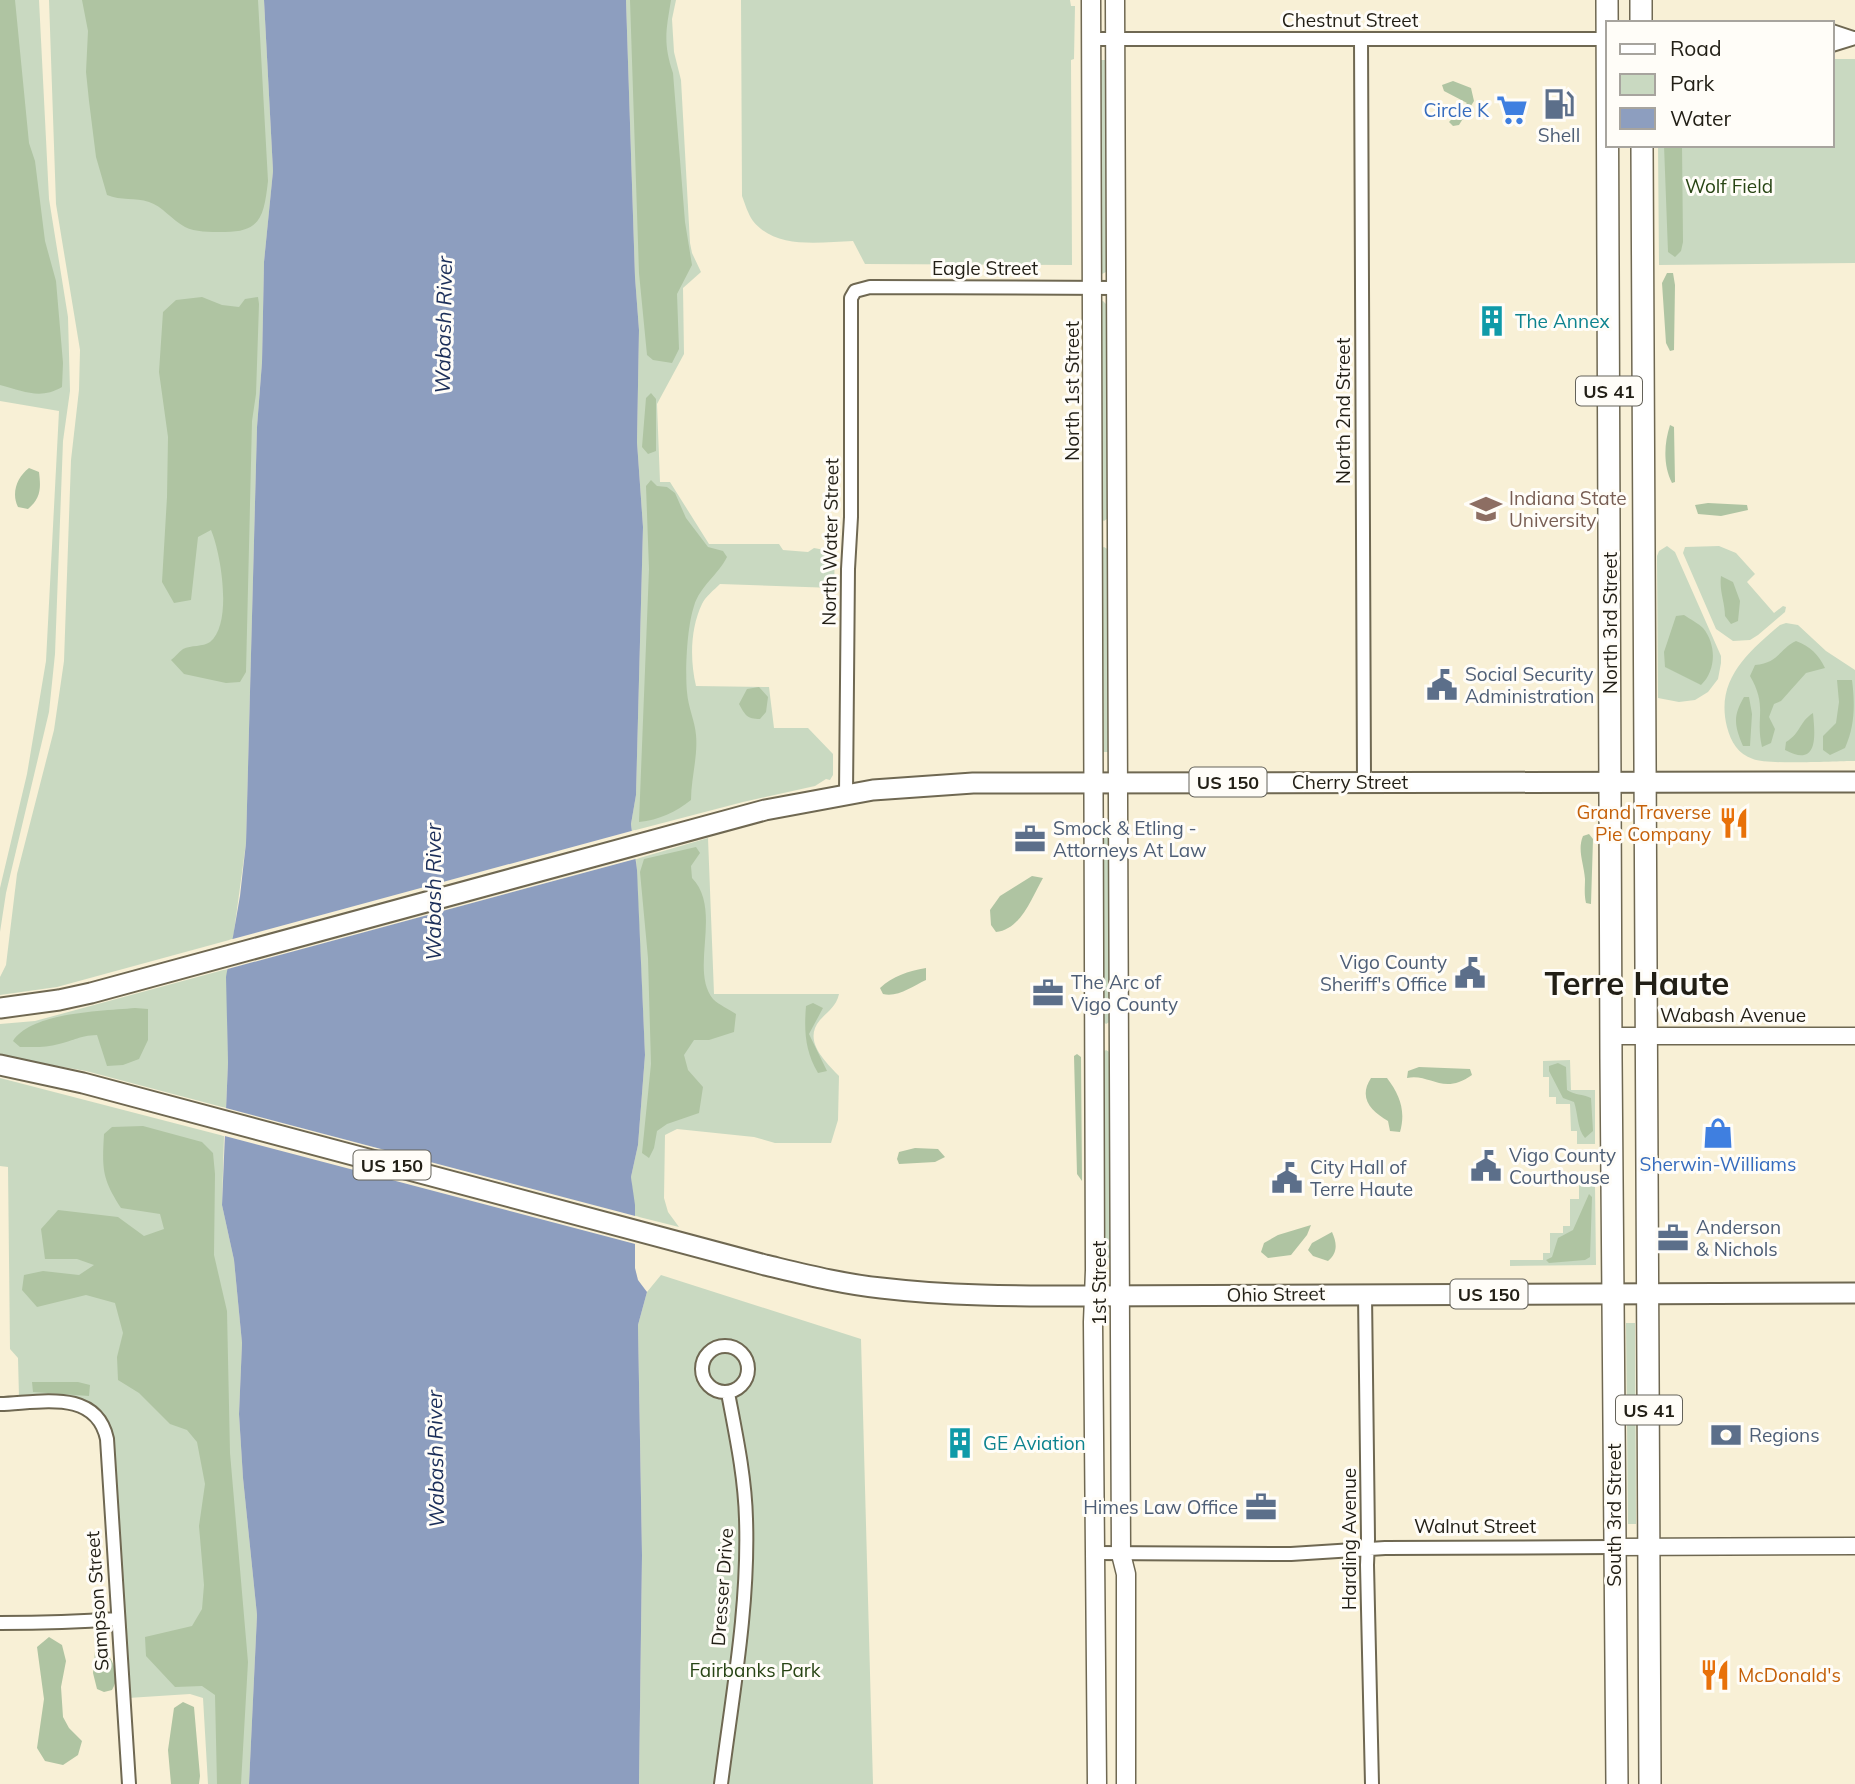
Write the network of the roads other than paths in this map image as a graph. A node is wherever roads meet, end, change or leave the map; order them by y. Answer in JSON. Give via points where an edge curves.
{"nodes":[{"id":1,"x":1091,"y":0,"type":"edge"},
{"id":2,"x":1115,"y":0,"type":"edge"},
{"id":3,"x":1607,"y":0,"type":"edge"},
{"id":4,"x":1641,"y":0,"type":"edge"},
{"id":5,"x":1608,"y":21,"type":"edge"},
{"id":6,"x":1641,"y":21,"type":"edge"},
{"id":7,"x":1834,"y":32,"type":"edge"},
{"id":8,"x":1854,"y":38,"type":"edge"},
{"id":9,"x":1091,"y":39,"type":"junction"},
{"id":10,"x":1115,"y":39,"type":"junction"},
{"id":11,"x":1361,"y":39,"type":"junction"},
{"id":12,"x":1606,"y":39,"type":"edge"},
{"id":13,"x":1834,"y":44,"type":"edge"},
{"id":14,"x":1608,"y":147,"type":"edge"},
{"id":15,"x":1642,"y":147,"type":"edge"},
{"id":16,"x":1093,"y":288,"type":"junction"},
{"id":17,"x":1115,"y":288,"type":"junction"},
{"id":18,"x":855,"y":291,"type":"joint"},
{"id":19,"x":1611,"y":781,"type":"junction"},
{"id":20,"x":1364,"y":782,"type":"junction"},
{"id":21,"x":1646,"y":782,"type":"junction"},
{"id":22,"x":1855,"y":782,"type":"edge"},
{"id":23,"x":1093,"y":783,"type":"junction"},
{"id":24,"x":1118,"y":783,"type":"junction"},
{"id":25,"x":846,"y":794,"type":"junction"},
{"id":26,"x":0,"y":1008,"type":"edge"},
{"id":27,"x":1855,"y":1036,"type":"edge"},
{"id":28,"x":1611,"y":1037,"type":"junction"},
{"id":29,"x":1646,"y":1037,"type":"junction"},
{"id":30,"x":0,"y":1065,"type":"edge"},
{"id":31,"x":1855,"y":1293,"type":"edge"},
{"id":32,"x":1365,"y":1294,"type":"junction"},
{"id":33,"x":1613,"y":1294,"type":"junction"},
{"id":34,"x":1648,"y":1294,"type":"junction"},
{"id":35,"x":1094,"y":1296,"type":"junction"},
{"id":36,"x":1120,"y":1296,"type":"junction"},
{"id":37,"x":729,"y":1393,"type":"dead end"},
{"id":38,"x":0,"y":1404,"type":"edge"},
{"id":39,"x":1649,"y":1546,"type":"junction"},
{"id":40,"x":1855,"y":1546,"type":"edge"},
{"id":41,"x":1614,"y":1547,"type":"junction"},
{"id":42,"x":1367,"y":1550,"type":"junction"},
{"id":43,"x":1094,"y":1553,"type":"junction"},
{"id":44,"x":1121,"y":1554,"type":"junction"},
{"id":45,"x":117,"y":1619,"type":"junction"},
{"id":46,"x":0,"y":1623,"type":"edge"},
{"id":47,"x":129,"y":1784,"type":"edge"},
{"id":48,"x":721,"y":1784,"type":"edge"},
{"id":49,"x":1097,"y":1784,"type":"edge"},
{"id":50,"x":1126,"y":1784,"type":"edge"},
{"id":51,"x":1372,"y":1784,"type":"edge"},
{"id":52,"x":1617,"y":1784,"type":"edge"},
{"id":53,"x":1650,"y":1784,"type":"edge"}],
"edges":[{"from":1,"to":9,"type":"main road","name":"North 1st Street"},
{"from":2,"to":10,"type":"main road"},
{"from":3,"to":5,"type":"highway","name":"North 3rd Street","number":"US 41"},
{"from":4,"to":6,"type":"highway"},
{"from":7,"to":8,"type":"street"},
{"from":8,"to":13,"type":"street"},
{"from":9,"to":10,"type":"street","name":"Chestnut Street"},
{"from":9,"to":16,"type":"main road","name":"North 1st Street"},
{"from":10,"to":11,"type":"street","name":"Chestnut Street"},
{"from":10,"to":17,"type":"main road"},
{"from":11,"to":12,"type":"street","name":"Chestnut Street"},
{"from":11,"to":20,"type":"street","name":"North 2nd Street"},
{"from":14,"to":19,"type":"highway","name":"North 3rd Street","number":"US 41"},
{"from":15,"to":21,"type":"highway","name":"North 3rd Street","number":"US 41"},
{"from":16,"to":17,"type":"street","name":"Eagle Street"},
{"from":16,"to":18,"type":"street","name":"Eagle Street","via":[[870,287]]},
{"from":16,"to":23,"type":"main road","name":"North 1st Street"},
{"from":17,"to":24,"type":"main road"},
{"from":18,"to":25,"type":"street","name":"North Water Street","via":[[849,305]]},
{"from":19,"to":20,"type":"main road","name":"Cherry Street","number":"US 150"},
{"from":19,"to":21,"type":"main road","name":"Cherry Street","number":"US 150"},
{"from":19,"to":28,"type":"highway","name":"North 3rd Street","number":"US 41"},
{"from":20,"to":24,"type":"main road","name":"Cherry Street","number":"US 150"},
{"from":21,"to":22,"type":"main road","name":"Cherry Street"},
{"from":21,"to":29,"type":"highway","name":"North 3rd Street","number":"US 41"},
{"from":23,"to":24,"type":"main road","name":"Cherry Street","number":"US 150"},
{"from":23,"to":25,"type":"main road","name":"Cherry Street","number":"US 150","via":[[953,784]]},
{"from":23,"to":35,"type":"main road","name":"1st Street"},
{"from":24,"to":36,"type":"main road","name":"1st Street"},
{"from":25,"to":26,"type":"main road","number":"US 150","via":[[681,832],[91,993]]},
{"from":27,"to":29,"type":"street","name":"Wabash Avenue"},
{"from":28,"to":29,"type":"street","name":"Wabash Avenue"},
{"from":28,"to":33,"type":"highway","name":"South 3rd Street","number":"US 41"},
{"from":29,"to":34,"type":"highway","name":"South 3rd Street","number":"US 41"},
{"from":30,"to":35,"type":"main road","name":"Ohio Street","number":"US 150","via":[[822,1278],[880,1288],[968,1294]]},
{"from":31,"to":34,"type":"main road","name":"Ohio Street"},
{"from":32,"to":33,"type":"main road","name":"Ohio Street","number":"US 150"},
{"from":32,"to":36,"type":"main road","name":"Ohio Street","number":"US 150"},
{"from":32,"to":42,"type":"street","name":"Harding Avenue"},
{"from":33,"to":34,"type":"main road","name":"Ohio Street"},
{"from":33,"to":41,"type":"highway","name":"South 3rd Street","number":"US 41"},
{"from":34,"to":39,"type":"highway","name":"South 3rd Street","number":"US 41"},
{"from":35,"to":36,"type":"main road","name":"Ohio Street","number":"US 150"},
{"from":35,"to":43,"type":"main road","name":"1st Street"},
{"from":36,"to":44,"type":"main road","name":"1st Street"},
{"from":37,"to":48,"type":"street","name":"Dresser Drive","via":[[743,1476],[746,1568]]},
{"from":38,"to":45,"type":"street","name":"Sampson Street","via":[[60,1401],[99,1417],[104,1426]]},
{"from":39,"to":40,"type":"street","name":"Walnut Street"},
{"from":39,"to":41,"type":"street","name":"Walnut Street"},
{"from":39,"to":53,"type":"highway","name":"South 3rd Street","number":"US 41"},
{"from":41,"to":42,"type":"street","name":"Walnut Street"},
{"from":41,"to":52,"type":"highway","name":"South 3rd Street","number":"US 41"},
{"from":42,"to":44,"type":"street","name":"Walnut Street"},
{"from":42,"to":51,"type":"street","name":"Harding Avenue"},
{"from":43,"to":44,"type":"street","name":"Walnut Street"},
{"from":43,"to":49,"type":"main road","name":"1st Street"},
{"from":44,"to":50,"type":"main road","name":"1st Street","via":[[1126,1574]]},
{"from":45,"to":46,"type":"street"},
{"from":45,"to":47,"type":"street","name":"Sampson Street"}]}
